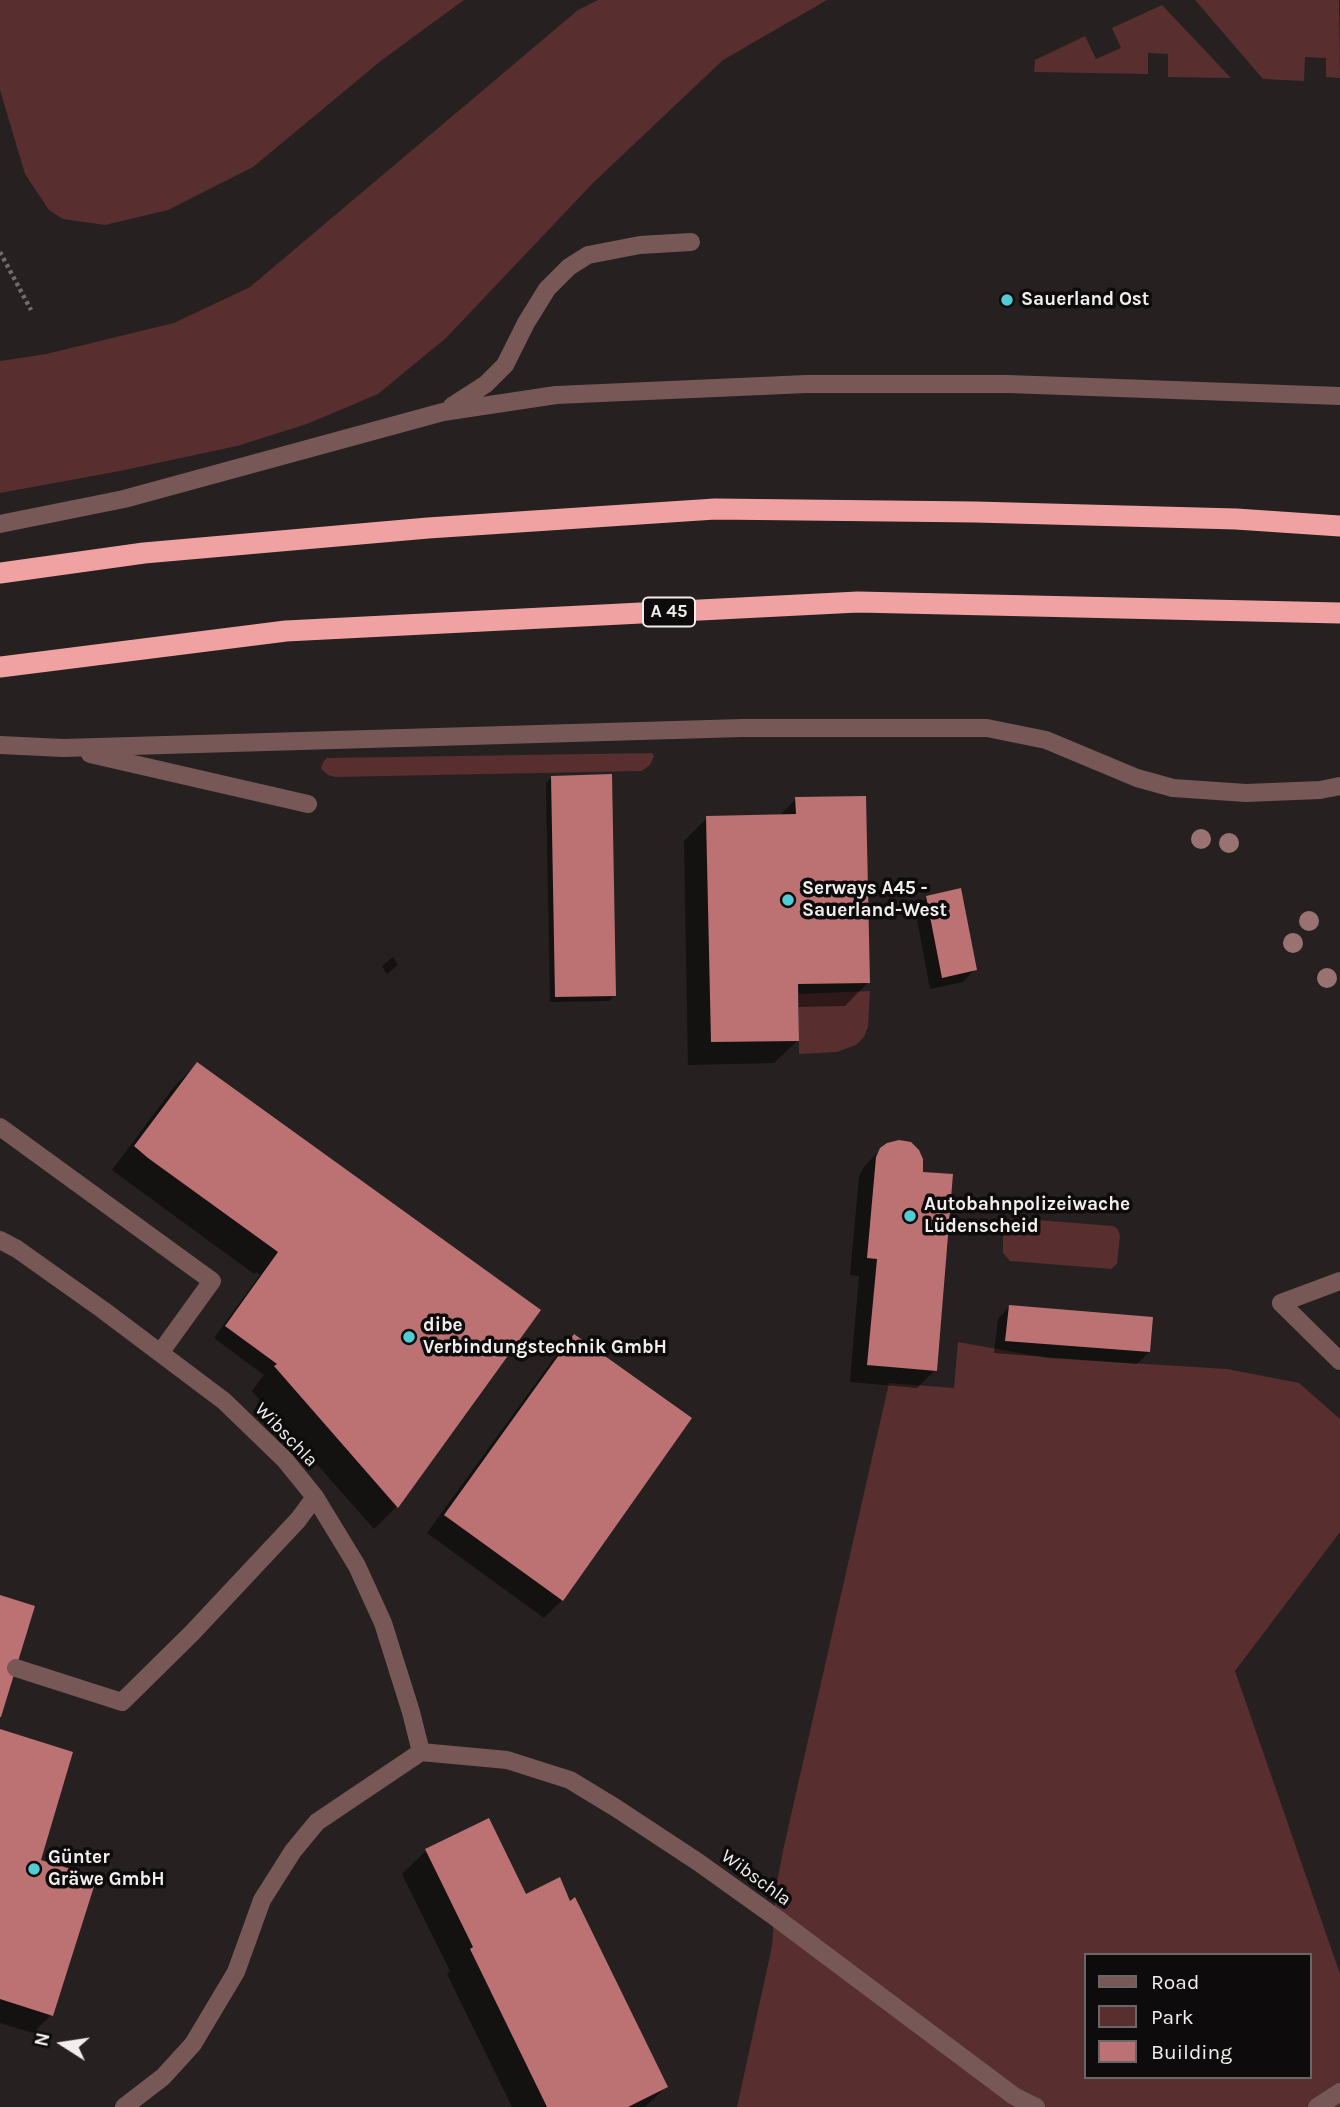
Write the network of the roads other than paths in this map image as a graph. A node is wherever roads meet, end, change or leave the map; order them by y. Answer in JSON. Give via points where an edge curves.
{"nodes":[{"id":1,"x":691,"y":242,"type":"dead end"},
{"id":2,"x":1340,"y":396,"type":"edge"},
{"id":3,"x":443,"y":412,"type":"junction"},
{"id":4,"x":0,"y":524,"type":"edge"},
{"id":5,"x":1340,"y":526,"type":"edge"},
{"id":6,"x":0,"y":573,"type":"edge"},
{"id":7,"x":1340,"y":613,"type":"edge"},
{"id":8,"x":0,"y":667,"type":"edge"},
{"id":9,"x":0,"y":745,"type":"edge"},
{"id":10,"x":63,"y":748,"type":"junction"},
{"id":11,"x":1340,"y":786,"type":"edge"},
{"id":12,"x":308,"y":804,"type":"dead end"},
{"id":13,"x":0,"y":1127,"type":"edge"},
{"id":14,"x":0,"y":1240,"type":"edge"},
{"id":15,"x":1340,"y":1280,"type":"edge"},
{"id":16,"x":160,"y":1353,"type":"junction"},
{"id":17,"x":1340,"y":1361,"type":"edge"},
{"id":18,"x":315,"y":1497,"type":"junction"},
{"id":19,"x":16,"y":1668,"type":"dead end"},
{"id":20,"x":421,"y":1752,"type":"junction"},
{"id":21,"x":1340,"y":2092,"type":"edge"},
{"id":22,"x":124,"y":2107,"type":"edge"},
{"id":23,"x":1035,"y":2107,"type":"edge"},
{"id":24,"x":1317,"y":2107,"type":"edge"}],
"edges":[{"from":1,"to":3,"type":"street","via":[[639,245],[588,255],[569,267],[547,289],[505,365],[486,384]]},
{"from":2,"to":3,"type":"street","via":[[1008,384],[807,384],[556,395]]},
{"from":3,"to":4,"type":"street","via":[[124,499]]},
{"from":5,"to":6,"type":"highway","via":[[988,512],[716,509],[171,550]]},
{"from":7,"to":8,"type":"highway","number":"A 45","via":[[858,602],[286,631]]},
{"from":9,"to":10,"type":"street"},
{"from":10,"to":11,"type":"street","via":[[742,728],[987,728],[1046,740],[1125,774],[1173,788],[1246,793]]},
{"from":10,"to":12,"type":"street"},
{"from":13,"to":16,"type":"street","via":[[212,1281]]},
{"from":14,"to":16,"type":"street","name":"Wibschla"},
{"from":15,"to":17,"type":"street","via":[[1281,1303]]},
{"from":16,"to":18,"type":"street","name":"Wibschla","via":[[224,1401],[285,1460]]},
{"from":18,"to":19,"type":"street","via":[[201,1624],[122,1702]]},
{"from":18,"to":20,"type":"street","name":"Wibschla","via":[[357,1566],[383,1623]]},
{"from":20,"to":22,"type":"street","via":[[317,1822],[262,1899],[236,1972],[193,2044],[163,2077]]},
{"from":20,"to":23,"type":"street","name":"Wibschla","via":[[507,1760],[570,1780],[698,1862]]},
{"from":21,"to":24,"type":"street"}]}
